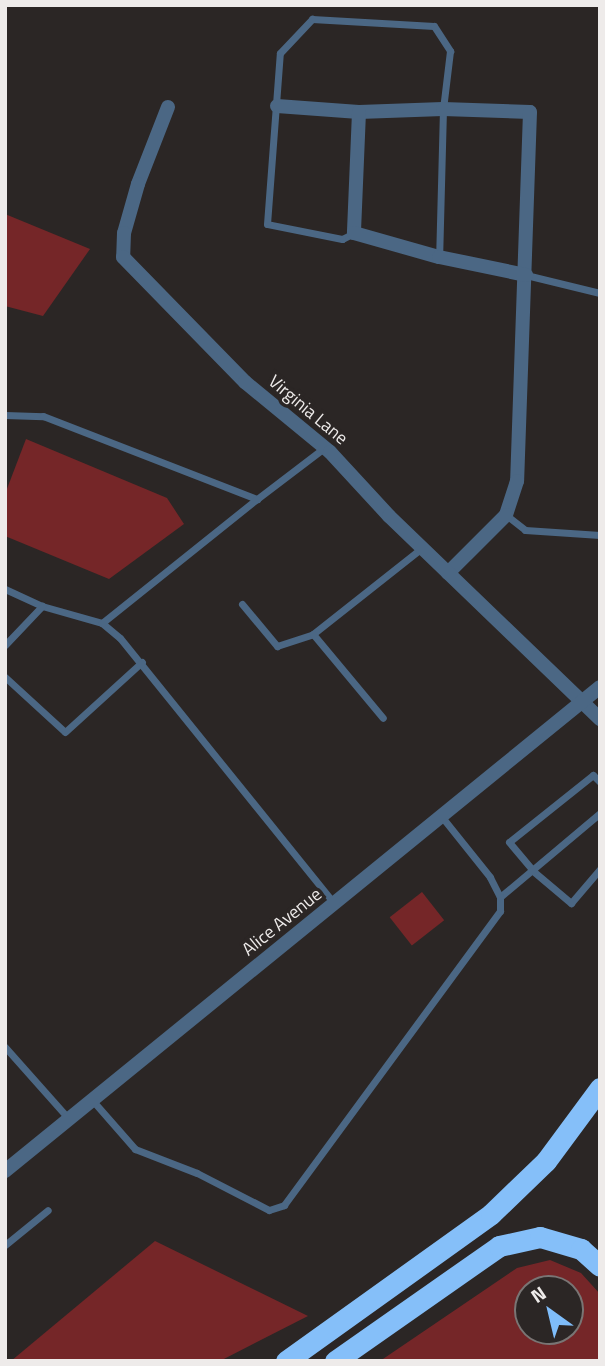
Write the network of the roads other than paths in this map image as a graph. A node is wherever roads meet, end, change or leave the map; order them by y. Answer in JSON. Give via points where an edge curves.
{"nodes":[{"id":1,"x":277,"y":106,"type":"junction"},
{"id":2,"x":168,"y":107,"type":"dead end"},
{"id":3,"x":443,"y":109,"type":"junction"},
{"id":4,"x":359,"y":112,"type":"junction"},
{"id":5,"x":354,"y":233,"type":"junction"},
{"id":6,"x":439,"y":257,"type":"junction"},
{"id":7,"x":526,"y":275,"type":"junction"},
{"id":8,"x":600,"y":293,"type":"edge"},
{"id":9,"x":5,"y":415,"type":"edge"},
{"id":10,"x":324,"y":447,"type":"junction"},
{"id":11,"x":257,"y":499,"type":"junction"},
{"id":12,"x":506,"y":515,"type":"junction"},
{"id":13,"x":600,"y":535,"type":"edge"},
{"id":14,"x":422,"y":548,"type":"junction"},
{"id":15,"x":448,"y":573,"type":"junction"},
{"id":16,"x":5,"y":589,"type":"edge"},
{"id":17,"x":242,"y":604,"type":"dead end"},
{"id":18,"x":41,"y":606,"type":"junction"},
{"id":19,"x":102,"y":623,"type":"junction"},
{"id":20,"x":313,"y":634,"type":"junction"},
{"id":21,"x":5,"y":646,"type":"edge"},
{"id":22,"x":142,"y":662,"type":"junction"},
{"id":23,"x":5,"y":677,"type":"edge"},
{"id":24,"x":600,"y":687,"type":"edge"},
{"id":25,"x":582,"y":702,"type":"junction"},
{"id":26,"x":383,"y":718,"type":"dead end"},
{"id":27,"x":600,"y":719,"type":"edge"},
{"id":28,"x":600,"y":782,"type":"edge"},
{"id":29,"x":600,"y":813,"type":"edge"},
{"id":30,"x":443,"y":817,"type":"junction"},
{"id":31,"x":600,"y":869,"type":"edge"},
{"id":32,"x":533,"y":871,"type":"junction"},
{"id":33,"x":500,"y":897,"type":"junction"},
{"id":34,"x":335,"y":903,"type":"junction"},
{"id":35,"x":5,"y":1047,"type":"edge"},
{"id":36,"x":600,"y":1088,"type":"edge"},
{"id":37,"x":93,"y":1101,"type":"junction"},
{"id":38,"x":69,"y":1120,"type":"junction"},
{"id":39,"x":5,"y":1171,"type":"edge"},
{"id":40,"x":48,"y":1210,"type":"dead end"},
{"id":41,"x":5,"y":1245,"type":"edge"},
{"id":42,"x":600,"y":1266,"type":"edge"},
{"id":43,"x":286,"y":1361,"type":"edge"},
{"id":44,"x":335,"y":1361,"type":"edge"}],
"edges":[{"from":1,"to":3,"type":"lane","via":[[280,53],[312,19],[434,26],[450,51]]},
{"from":1,"to":4,"type":"street"},
{"from":1,"to":5,"type":"lane","via":[[267,224],[342,239]]},
{"from":2,"to":10,"type":"street","name":"Virginia Lane","via":[[138,184],[124,233],[123,257],[245,383]]},
{"from":3,"to":4,"type":"street"},
{"from":3,"to":6,"type":"lane"},
{"from":3,"to":7,"type":"street","via":[[530,112]]},
{"from":4,"to":5,"type":"street"},
{"from":5,"to":6,"type":"street"},
{"from":6,"to":7,"type":"street"},
{"from":7,"to":8,"type":"lane"},
{"from":7,"to":12,"type":"street","via":[[517,481]]},
{"from":9,"to":11,"type":"lane","via":[[43,416]]},
{"from":10,"to":11,"type":"lane"},
{"from":10,"to":14,"type":"street","name":"Virginia Lane"},
{"from":11,"to":19,"type":"lane"},
{"from":12,"to":13,"type":"lane","via":[[525,530]]},
{"from":12,"to":15,"type":"street"},
{"from":14,"to":15,"type":"street","name":"Virginia Lane"},
{"from":14,"to":20,"type":"lane"},
{"from":15,"to":25,"type":"street","name":"Virginia Lane"},
{"from":16,"to":18,"type":"lane"},
{"from":17,"to":20,"type":"lane","via":[[277,646]]},
{"from":18,"to":19,"type":"lane"},
{"from":18,"to":21,"type":"lane"},
{"from":19,"to":22,"type":"lane"},
{"from":20,"to":26,"type":"lane"},
{"from":22,"to":23,"type":"lane","via":[[65,732]]},
{"from":22,"to":34,"type":"lane"},
{"from":24,"to":25,"type":"street"},
{"from":25,"to":27,"type":"street","name":"Virginia Lane"},
{"from":25,"to":30,"type":"street","name":"Alice Avenue"},
{"from":28,"to":32,"type":"lane","via":[[593,775],[509,842]]},
{"from":29,"to":32,"type":"lane"},
{"from":30,"to":33,"type":"lane"},
{"from":30,"to":34,"type":"street","name":"Alice Avenue"},
{"from":31,"to":32,"type":"lane","via":[[571,902]]},
{"from":32,"to":33,"type":"lane"},
{"from":33,"to":37,"type":"lane","via":[[500,911],[468,960],[284,1205],[269,1210],[197,1173],[135,1149]]},
{"from":34,"to":37,"type":"street","name":"Alice Avenue"},
{"from":35,"to":38,"type":"lane"},
{"from":36,"to":43,"type":"highway","via":[[546,1161],[491,1214]]},
{"from":37,"to":38,"type":"street","name":"Alice Avenue"},
{"from":38,"to":39,"type":"street","name":"Alice Avenue"},
{"from":40,"to":41,"type":"lane"},
{"from":42,"to":44,"type":"highway","via":[[581,1249],[540,1237],[499,1246]]}]}
